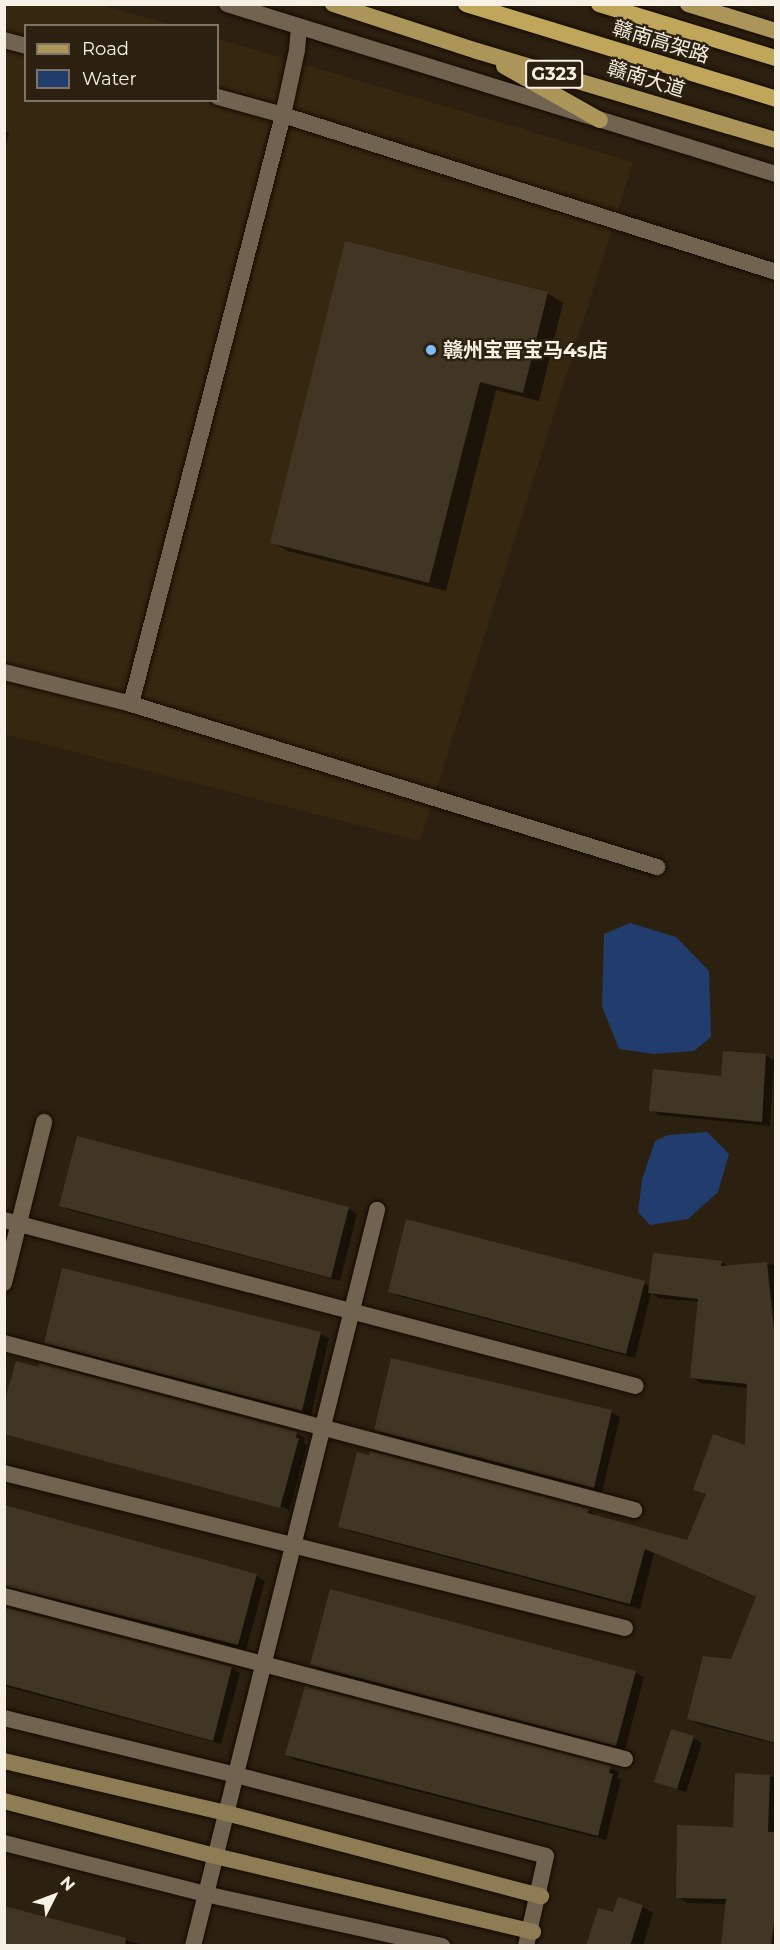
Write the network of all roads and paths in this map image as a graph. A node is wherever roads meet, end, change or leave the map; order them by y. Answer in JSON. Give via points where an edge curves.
{"nodes":[{"id":1,"x":227,"y":4,"type":"edge"},
{"id":2,"x":333,"y":4,"type":"edge"},
{"id":3,"x":466,"y":4,"type":"edge"},
{"id":4,"x":599,"y":4,"type":"edge"},
{"id":5,"x":688,"y":4,"type":"edge"},
{"id":6,"x":299,"y":27,"type":"junction"},
{"id":7,"x":776,"y":31,"type":"edge"},
{"id":8,"x":4,"y":40,"type":"edge"},
{"id":9,"x":24,"y":45,"type":"edge"},
{"id":10,"x":477,"y":51,"type":"junction"},
{"id":11,"x":776,"y":58,"type":"edge"},
{"id":12,"x":219,"y":97,"type":"edge"},
{"id":13,"x":776,"y":99,"type":"edge"},
{"id":14,"x":283,"y":114,"type":"junction"},
{"id":15,"x":600,"y":120,"type":"junction"},
{"id":16,"x":776,"y":140,"type":"edge"},
{"id":17,"x":776,"y":174,"type":"edge"},
{"id":18,"x":776,"y":272,"type":"edge"},
{"id":19,"x":4,"y":672,"type":"edge"},
{"id":20,"x":131,"y":704,"type":"junction"},
{"id":21,"x":657,"y":867,"type":"dead end"},
{"id":22,"x":44,"y":1122,"type":"dead end"},
{"id":23,"x":376,"y":1210,"type":"dead end"},
{"id":24,"x":12,"y":1222,"type":"edge"},
{"id":25,"x":4,"y":1283,"type":"edge"},
{"id":26,"x":351,"y":1312,"type":"junction"},
{"id":27,"x":4,"y":1343,"type":"edge"},
{"id":28,"x":636,"y":1386,"type":"dead end"},
{"id":29,"x":322,"y":1427,"type":"junction"},
{"id":30,"x":4,"y":1473,"type":"edge"},
{"id":31,"x":634,"y":1510,"type":"dead end"},
{"id":32,"x":293,"y":1545,"type":"junction"},
{"id":33,"x":4,"y":1596,"type":"edge"},
{"id":34,"x":625,"y":1628,"type":"dead end"},
{"id":35,"x":263,"y":1664,"type":"junction"},
{"id":36,"x":4,"y":1718,"type":"edge"},
{"id":37,"x":625,"y":1760,"type":"dead end"},
{"id":38,"x":4,"y":1761,"type":"edge"},
{"id":39,"x":236,"y":1775,"type":"junction"},
{"id":40,"x":4,"y":1801,"type":"edge"},
{"id":41,"x":226,"y":1813,"type":"junction"},
{"id":42,"x":4,"y":1843,"type":"edge"},
{"id":43,"x":215,"y":1856,"type":"junction"},
{"id":44,"x":206,"y":1894,"type":"junction"},
{"id":45,"x":539,"y":1895,"type":"junction"},
{"id":46,"x":529,"y":1936,"type":"edge"},
{"id":47,"x":192,"y":1946,"type":"edge"},
{"id":48,"x":442,"y":1946,"type":"edge"}],
"edges":[{"from":1,"to":6,"type":"street"},
{"from":2,"to":10,"type":"main road","name":"赣南大道","number":"G323"},
{"from":3,"to":13,"type":"highway","name":"赣南高架路"},
{"from":4,"to":11,"type":"highway","name":"赣南高架路"},
{"from":5,"to":7,"type":"main road"},
{"from":6,"to":14,"type":"street"},
{"from":6,"to":15,"type":"street"},
{"from":8,"to":9,"type":"street"},
{"from":10,"to":15,"type":"main road"},
{"from":10,"to":16,"type":"main road","name":"赣南大道","number":"G323"},
{"from":12,"to":14,"type":"street"},
{"from":14,"to":18,"type":"street"},
{"from":14,"to":20,"type":"street"},
{"from":15,"to":17,"type":"street"},
{"from":19,"to":20,"type":"street"},
{"from":20,"to":21,"type":"street"},
{"from":22,"to":24,"type":"street"},
{"from":23,"to":26,"type":"street"},
{"from":24,"to":25,"type":"street"},
{"from":24,"to":26,"type":"street"},
{"from":26,"to":28,"type":"street"},
{"from":26,"to":29,"type":"street"},
{"from":27,"to":29,"type":"street"},
{"from":29,"to":31,"type":"street"},
{"from":29,"to":32,"type":"street"},
{"from":30,"to":32,"type":"street"},
{"from":32,"to":34,"type":"street"},
{"from":32,"to":35,"type":"street"},
{"from":33,"to":35,"type":"street"},
{"from":35,"to":37,"type":"street"},
{"from":35,"to":39,"type":"street"},
{"from":36,"to":39,"type":"street"},
{"from":38,"to":41,"type":"main road"},
{"from":39,"to":41,"type":"street"},
{"from":39,"to":45,"type":"street","via":[[546,1856]]},
{"from":40,"to":43,"type":"main road"},
{"from":41,"to":43,"type":"street"},
{"from":41,"to":45,"type":"main road"},
{"from":42,"to":44,"type":"street"},
{"from":43,"to":44,"type":"street"},
{"from":43,"to":46,"type":"main road"},
{"from":44,"to":47,"type":"street"},
{"from":44,"to":48,"type":"street"},
{"from":45,"to":46,"type":"street"}]}
